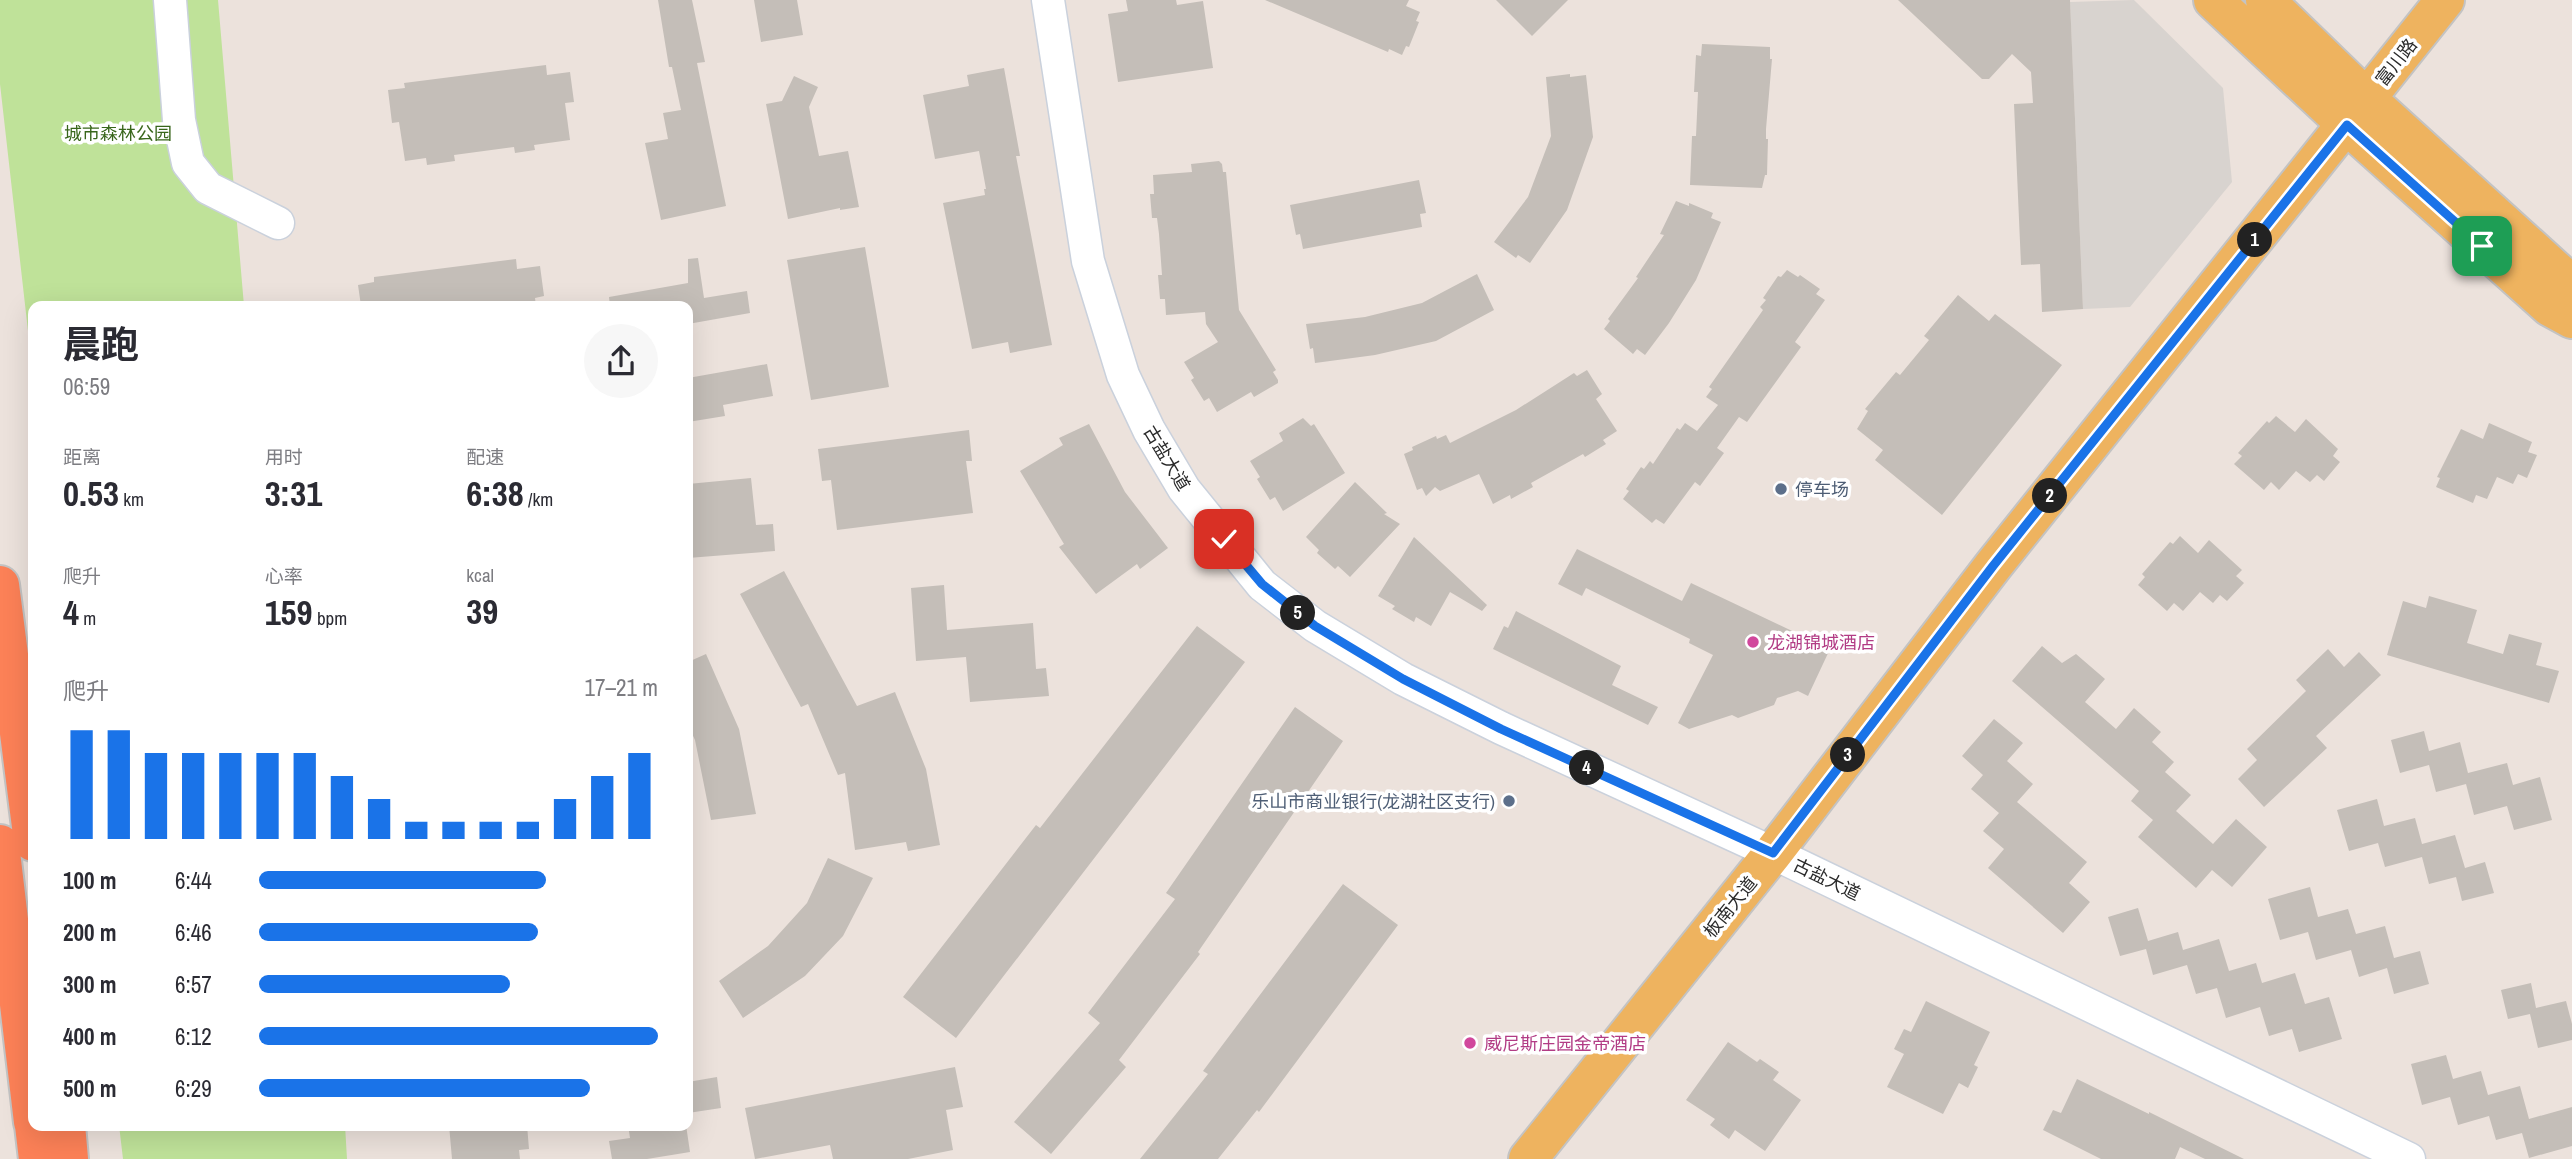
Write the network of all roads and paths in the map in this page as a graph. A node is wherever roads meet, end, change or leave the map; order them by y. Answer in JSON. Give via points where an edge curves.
{"nodes":[{"id":1,"x":170,"y":0,"type":"edge"},
{"id":2,"x":1048,"y":0,"type":"edge"},
{"id":3,"x":2213,"y":0,"type":"edge"},
{"id":4,"x":2265,"y":0,"type":"edge"},
{"id":5,"x":2445,"y":0,"type":"edge"},
{"id":6,"x":2357,"y":112,"type":"junction"},
{"id":7,"x":278,"y":223,"type":"dead end"},
{"id":8,"x":2572,"y":285,"type":"edge"},
{"id":9,"x":2572,"y":319,"type":"edge"},
{"id":10,"x":0,"y":585,"type":"edge"},
{"id":11,"x":28,"y":803,"type":"edge"},
{"id":12,"x":0,"y":844,"type":"edge"},
{"id":13,"x":1773,"y":853,"type":"junction"},
{"id":14,"x":28,"y":1082,"type":"edge"},
{"id":15,"x":34,"y":1131,"type":"edge"},
{"id":16,"x":67,"y":1131,"type":"edge"},
{"id":17,"x":38,"y":1159,"type":"edge"},
{"id":18,"x":69,"y":1159,"type":"edge"},
{"id":19,"x":1528,"y":1159,"type":"edge"},
{"id":20,"x":2409,"y":1159,"type":"edge"}],
"edges":[{"from":1,"to":7,"type":"street","via":[[178,120],[188,163],[208,188]]},
{"from":2,"to":13,"type":"street","name":"古盐大道","via":[[1088,261],[1123,376],[1184,489],[1262,584],[1315,626],[1403,679],[1501,729]]},
{"from":3,"to":6,"type":"main road"},
{"from":4,"to":6,"type":"main road"},
{"from":5,"to":6,"type":"main road","name":"富川路"},
{"from":6,"to":8,"type":"main road"},
{"from":6,"to":9,"type":"main road","via":[[2550,307]]},
{"from":6,"to":13,"type":"main road","name":"板南大道","via":[[1993,566]]},
{"from":10,"to":11,"type":"highway"},
{"from":12,"to":14,"type":"highway"},
{"from":13,"to":19,"type":"main road","name":"板南大道"},
{"from":13,"to":20,"type":"street","name":"古盐大道"},
{"from":15,"to":17,"type":"highway"},
{"from":16,"to":18,"type":"highway"}]}
